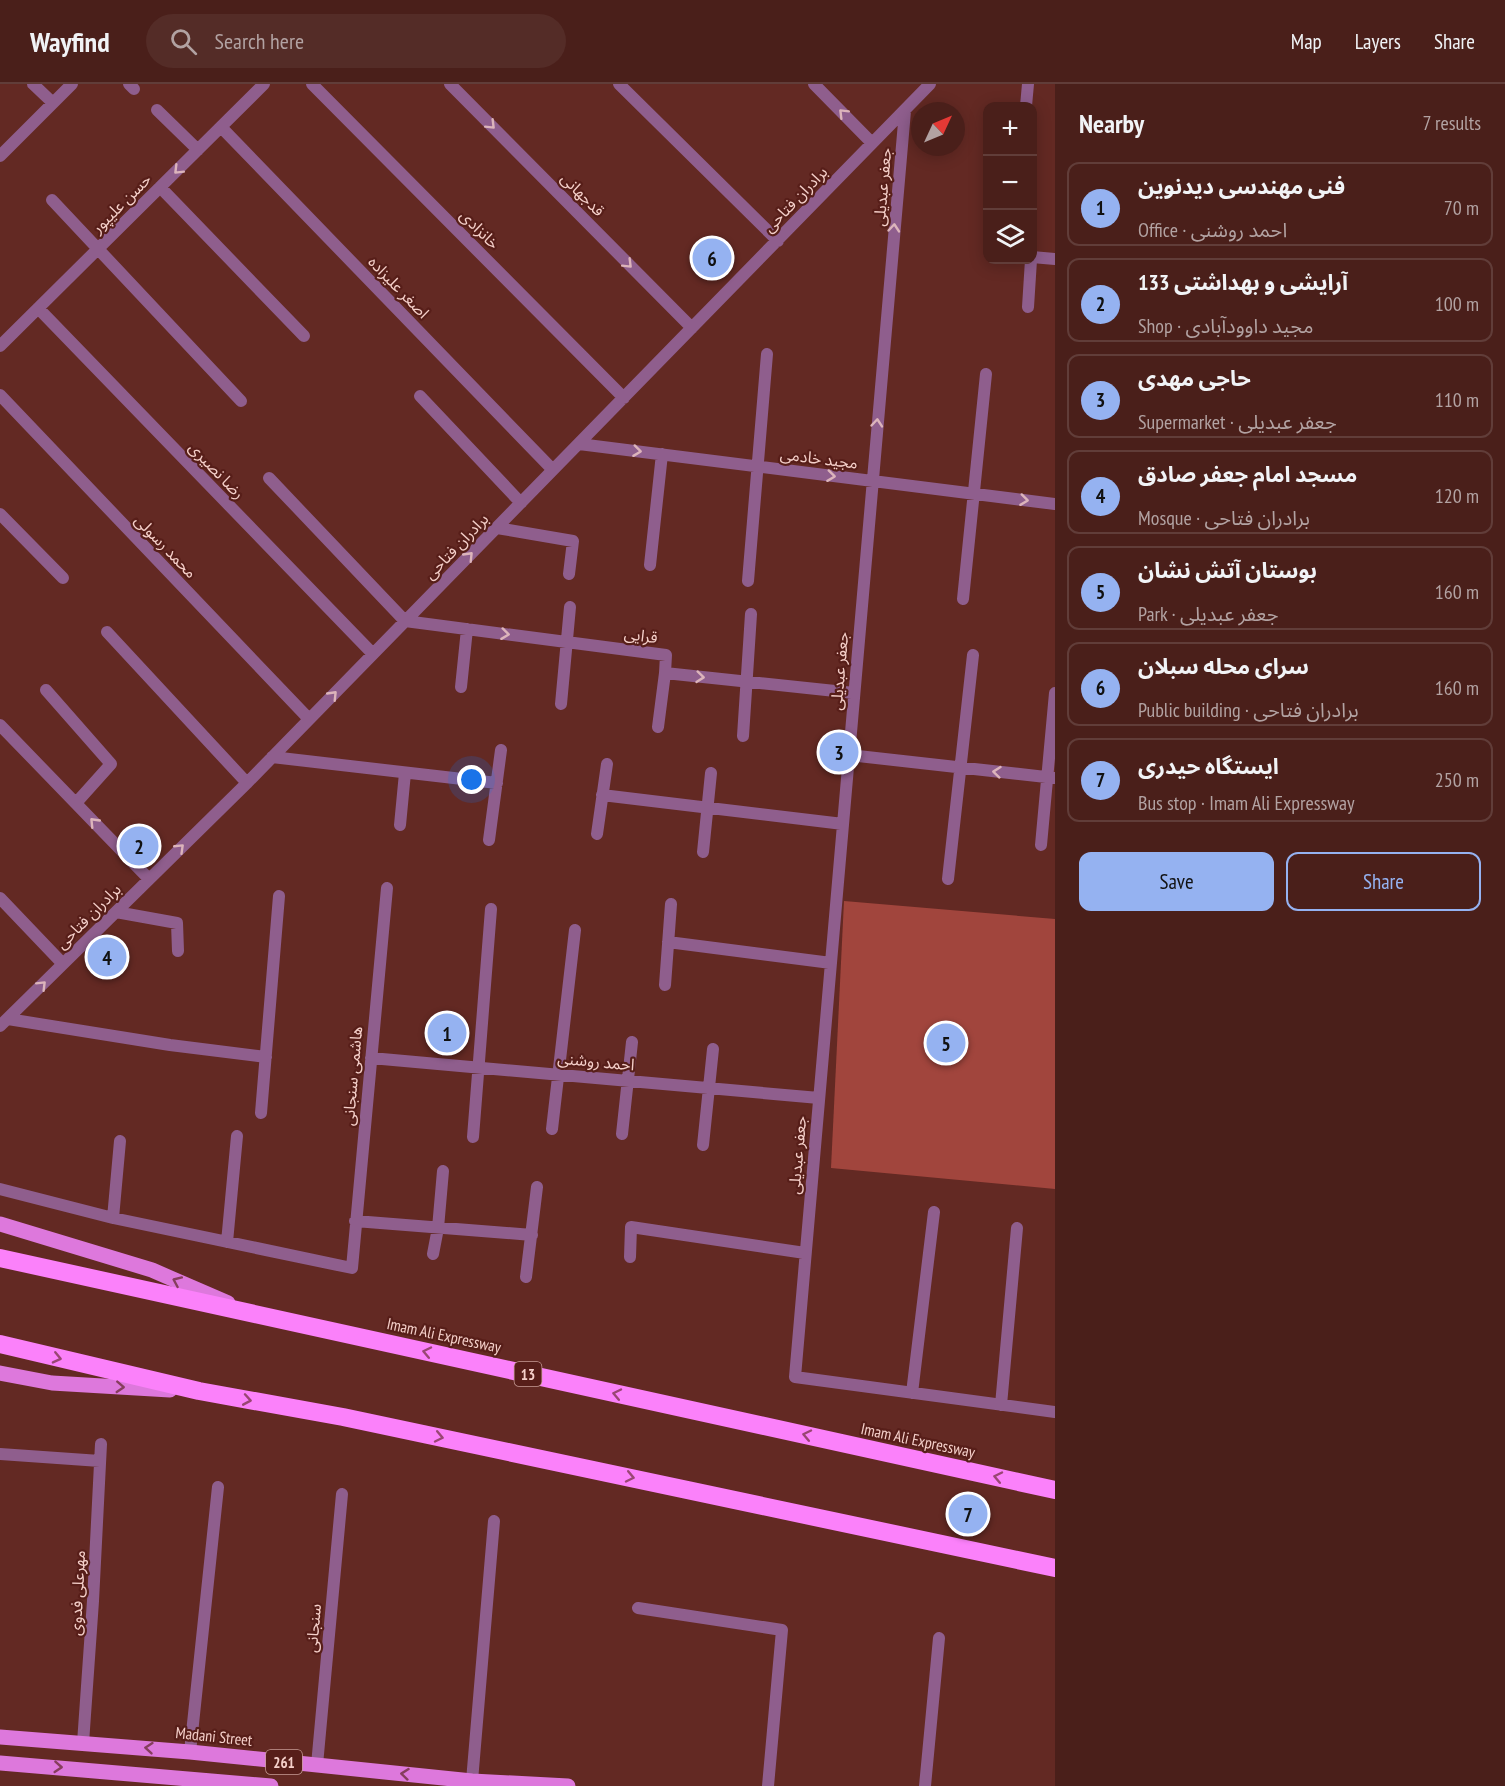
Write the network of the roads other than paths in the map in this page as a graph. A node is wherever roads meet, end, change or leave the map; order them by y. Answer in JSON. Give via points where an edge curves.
{"nodes":[{"id":1,"x":33,"y":84,"type":"edge"},
{"id":2,"x":72,"y":84,"type":"edge"},
{"id":3,"x":312,"y":84,"type":"edge"},
{"id":4,"x":450,"y":84,"type":"edge"},
{"id":5,"x":619,"y":84,"type":"edge"},
{"id":6,"x":814,"y":84,"type":"edge"},
{"id":7,"x":930,"y":84,"type":"edge"},
{"id":8,"x":1028,"y":84,"type":"edge"},
{"id":9,"x":256,"y":87,"type":"edge"},
{"id":10,"x":1026,"y":102,"type":"edge"},
{"id":11,"x":53,"y":104,"type":"junction"},
{"id":12,"x":157,"y":110,"type":"dead end"},
{"id":13,"x":905,"y":111,"type":"junction"},
{"id":14,"x":221,"y":127,"type":"junction"},
{"id":15,"x":872,"y":143,"type":"junction"},
{"id":16,"x":198,"y":150,"type":"junction"},
{"id":17,"x":0,"y":156,"type":"edge"},
{"id":18,"x":160,"y":188,"type":"junction"},
{"id":19,"x":52,"y":200,"type":"dead end"},
{"id":20,"x":778,"y":241,"type":"junction"},
{"id":21,"x":98,"y":249,"type":"junction"},
{"id":22,"x":1037,"y":258,"type":"edge"},
{"id":23,"x":1055,"y":259,"type":"edge"},
{"id":24,"x":1032,"y":264,"type":"edge"},
{"id":25,"x":1029,"y":307,"type":"dead end"},
{"id":26,"x":38,"y":308,"type":"junction"},
{"id":27,"x":692,"y":328,"type":"junction"},
{"id":28,"x":304,"y":336,"type":"dead end"},
{"id":29,"x":0,"y":346,"type":"edge"},
{"id":30,"x":767,"y":354,"type":"dead end"},
{"id":31,"x":986,"y":374,"type":"dead end"},
{"id":32,"x":0,"y":395,"type":"edge"},
{"id":33,"x":420,"y":396,"type":"dead end"},
{"id":34,"x":624,"y":398,"type":"junction"},
{"id":35,"x":241,"y":401,"type":"dead end"},
{"id":36,"x":579,"y":444,"type":"junction"},
{"id":37,"x":662,"y":454,"type":"junction"},
{"id":38,"x":757,"y":466,"type":"junction"},
{"id":39,"x":553,"y":470,"type":"junction"},
{"id":40,"x":269,"y":478,"type":"dead end"},
{"id":41,"x":872,"y":481,"type":"junction"},
{"id":42,"x":974,"y":494,"type":"junction"},
{"id":43,"x":521,"y":503,"type":"junction"},
{"id":44,"x":1055,"y":504,"type":"edge"},
{"id":45,"x":0,"y":514,"type":"edge"},
{"id":46,"x":497,"y":528,"type":"junction"},
{"id":47,"x":650,"y":565,"type":"dead end"},
{"id":48,"x":569,"y":574,"type":"dead end"},
{"id":49,"x":63,"y":578,"type":"dead end"},
{"id":50,"x":748,"y":581,"type":"dead end"},
{"id":51,"x":963,"y":599,"type":"dead end"},
{"id":52,"x":570,"y":607,"type":"dead end"},
{"id":53,"x":751,"y":614,"type":"dead end"},
{"id":54,"x":405,"y":621,"type":"junction"},
{"id":55,"x":467,"y":629,"type":"junction"},
{"id":56,"x":108,"y":632,"type":"dead end"},
{"id":57,"x":567,"y":642,"type":"junction"},
{"id":58,"x":373,"y":654,"type":"junction"},
{"id":59,"x":973,"y":655,"type":"dead end"},
{"id":60,"x":664,"y":673,"type":"junction"},
{"id":61,"x":747,"y":681,"type":"junction"},
{"id":62,"x":461,"y":687,"type":"dead end"},
{"id":63,"x":46,"y":690,"type":"dead end"},
{"id":64,"x":854,"y":693,"type":"junction"},
{"id":65,"x":1055,"y":693,"type":"edge"},
{"id":66,"x":561,"y":704,"type":"dead end"},
{"id":67,"x":309,"y":719,"type":"junction"},
{"id":68,"x":0,"y":725,"type":"edge"},
{"id":69,"x":658,"y":727,"type":"dead end"},
{"id":70,"x":744,"y":736,"type":"dead end"},
{"id":71,"x":501,"y":750,"type":"dead end"},
{"id":72,"x":849,"y":755,"type":"junction"},
{"id":73,"x":272,"y":757,"type":"junction"},
{"id":74,"x":607,"y":764,"type":"dead end"},
{"id":75,"x":961,"y":769,"type":"junction"},
{"id":76,"x":405,"y":773,"type":"junction"},
{"id":77,"x":711,"y":773,"type":"dead end"},
{"id":78,"x":1051,"y":778,"type":"edge"},
{"id":79,"x":247,"y":783,"type":"junction"},
{"id":80,"x":497,"y":783,"type":"junction"},
{"id":81,"x":602,"y":795,"type":"junction"},
{"id":82,"x":76,"y":803,"type":"junction"},
{"id":83,"x":708,"y":808,"type":"junction"},
{"id":84,"x":843,"y":824,"type":"junction"},
{"id":85,"x":400,"y":825,"type":"dead end"},
{"id":86,"x":597,"y":834,"type":"dead end"},
{"id":87,"x":489,"y":840,"type":"dead end"},
{"id":88,"x":1041,"y":845,"type":"dead end"},
{"id":89,"x":703,"y":852,"type":"dead end"},
{"id":90,"x":149,"y":879,"type":"junction"},
{"id":91,"x":948,"y":879,"type":"dead end"},
{"id":92,"x":387,"y":888,"type":"dead end"},
{"id":93,"x":279,"y":896,"type":"dead end"},
{"id":94,"x":0,"y":898,"type":"edge"},
{"id":95,"x":671,"y":904,"type":"dead end"},
{"id":96,"x":491,"y":909,"type":"dead end"},
{"id":97,"x":116,"y":912,"type":"junction"},
{"id":98,"x":575,"y":930,"type":"dead end"},
{"id":99,"x":668,"y":942,"type":"junction"},
{"id":100,"x":178,"y":951,"type":"dead end"},
{"id":101,"x":831,"y":963,"type":"junction"},
{"id":102,"x":63,"y":964,"type":"junction"},
{"id":103,"x":664,"y":985,"type":"dead end"},
{"id":104,"x":4,"y":1023,"type":"edge"},
{"id":105,"x":632,"y":1042,"type":"dead end"},
{"id":106,"x":713,"y":1049,"type":"dead end"},
{"id":107,"x":266,"y":1057,"type":"junction"},
{"id":108,"x":371,"y":1058,"type":"junction"},
{"id":109,"x":479,"y":1067,"type":"junction"},
{"id":110,"x":558,"y":1075,"type":"junction"},
{"id":111,"x":628,"y":1081,"type":"junction"},
{"id":112,"x":710,"y":1088,"type":"junction"},
{"id":113,"x":819,"y":1098,"type":"junction"},
{"id":114,"x":261,"y":1113,"type":"dead end"},
{"id":115,"x":552,"y":1129,"type":"dead end"},
{"id":116,"x":622,"y":1134,"type":"dead end"},
{"id":117,"x":237,"y":1136,"type":"dead end"},
{"id":118,"x":473,"y":1137,"type":"dead end"},
{"id":119,"x":120,"y":1141,"type":"dead end"},
{"id":120,"x":703,"y":1145,"type":"dead end"},
{"id":121,"x":442,"y":1171,"type":"dead end"},
{"id":122,"x":537,"y":1187,"type":"dead end"},
{"id":123,"x":0,"y":1189,"type":"edge"},
{"id":124,"x":934,"y":1212,"type":"dead end"},
{"id":125,"x":113,"y":1218,"type":"junction"},
{"id":126,"x":355,"y":1221,"type":"junction"},
{"id":127,"x":0,"y":1224,"type":"edge"},
{"id":128,"x":438,"y":1228,"type":"junction"},
{"id":129,"x":1017,"y":1228,"type":"dead end"},
{"id":130,"x":532,"y":1235,"type":"junction"},
{"id":131,"x":227,"y":1242,"type":"junction"},
{"id":132,"x":806,"y":1253,"type":"junction"},
{"id":133,"x":433,"y":1254,"type":"dead end"},
{"id":134,"x":630,"y":1257,"type":"dead end"},
{"id":135,"x":0,"y":1258,"type":"edge"},
{"id":136,"x":526,"y":1277,"type":"dead end"},
{"id":137,"x":249,"y":1312,"type":"junction"},
{"id":138,"x":0,"y":1344,"type":"edge"},
{"id":139,"x":0,"y":1373,"type":"edge"},
{"id":140,"x":200,"y":1391,"type":"junction"},
{"id":141,"x":912,"y":1393,"type":"junction"},
{"id":142,"x":1001,"y":1405,"type":"junction"},
{"id":143,"x":1055,"y":1412,"type":"edge"},
{"id":144,"x":101,"y":1444,"type":"dead end"},
{"id":145,"x":0,"y":1454,"type":"edge"},
{"id":146,"x":100,"y":1461,"type":"junction"},
{"id":147,"x":218,"y":1488,"type":"dead end"},
{"id":148,"x":1055,"y":1490,"type":"edge"},
{"id":149,"x":342,"y":1494,"type":"dead end"},
{"id":150,"x":494,"y":1521,"type":"dead end"},
{"id":151,"x":1055,"y":1568,"type":"edge"},
{"id":152,"x":638,"y":1608,"type":"dead end"},
{"id":153,"x":939,"y":1638,"type":"dead end"},
{"id":154,"x":0,"y":1737,"type":"edge"},
{"id":155,"x":83,"y":1743,"type":"junction"},
{"id":156,"x":190,"y":1752,"type":"junction"},
{"id":157,"x":0,"y":1764,"type":"edge"},
{"id":158,"x":317,"y":1766,"type":"junction"},
{"id":159,"x":472,"y":1781,"type":"junction"},
{"id":160,"x":252,"y":1785,"type":"edge"},
{"id":161,"x":271,"y":1786,"type":"edge"},
{"id":162,"x":568,"y":1786,"type":"edge"},
{"id":163,"x":768,"y":1786,"type":"edge"},
{"id":164,"x":925,"y":1786,"type":"edge"}],
"edges":[{"from":1,"to":11,"type":"street"},
{"from":2,"to":11,"type":"street"},
{"from":3,"to":34,"type":"street","name":"خانزادی"},
{"from":4,"to":27,"type":"street","name":"قدجهانی","one_way":true},
{"from":5,"to":20,"type":"street"},
{"from":15,"to":6,"type":"street","one_way":true},
{"from":7,"to":13,"type":"street","name":"برادران فتاحی"},
{"from":8,"to":10,"type":"street"},
{"from":9,"to":14,"type":"street","name":"حسن علیپور"},
{"from":11,"to":17,"type":"street"},
{"from":12,"to":16,"type":"street"},
{"from":13,"to":15,"type":"street","name":"برادران فتاحی"},
{"from":41,"to":13,"type":"street","name":"جعفر عبدیلی","one_way":true},
{"from":14,"to":16,"type":"street","name":"حسن علیپور"},
{"from":14,"to":39,"type":"street","name":"اصغر علیزاده"},
{"from":15,"to":20,"type":"street","name":"برادران فتاحی"},
{"from":16,"to":18,"type":"street","name":"حسن علیپور","one_way":true},
{"from":18,"to":21,"type":"street","name":"حسن علیپور"},
{"from":18,"to":28,"type":"street"},
{"from":19,"to":21,"type":"street"},
{"from":20,"to":27,"type":"street","name":"برادران فتاحی"},
{"from":21,"to":26,"type":"street","name":"حسن علیپور"},
{"from":21,"to":35,"type":"street"},
{"from":22,"to":23,"type":"street"},
{"from":24,"to":25,"type":"street"},
{"from":26,"to":29,"type":"street","name":"حسن علیپور"},
{"from":26,"to":58,"type":"street","name":"رضا نصیری"},
{"from":27,"to":34,"type":"street","name":"برادران فتاحی"},
{"from":30,"to":38,"type":"street"},
{"from":31,"to":42,"type":"street"},
{"from":32,"to":67,"type":"street","name":"محمد رسولی"},
{"from":33,"to":43,"type":"street"},
{"from":34,"to":36,"type":"street","name":"برادران فتاحی"},
{"from":36,"to":37,"type":"street","name":"مجید خادمی","one_way":true},
{"from":36,"to":39,"type":"street","name":"برادران فتاحی"},
{"from":37,"to":38,"type":"street","name":"مجید خادمی"},
{"from":37,"to":47,"type":"street"},
{"from":38,"to":41,"type":"street","name":"مجید خادمی","one_way":true},
{"from":38,"to":50,"type":"street"},
{"from":39,"to":43,"type":"street","name":"برادران فتاحی"},
{"from":40,"to":54,"type":"street"},
{"from":41,"to":42,"type":"street","name":"مجید خادمی"},
{"from":41,"to":64,"type":"street","name":"جعفر عبدیلی"},
{"from":42,"to":44,"type":"street","name":"مجید خادمی","one_way":true},
{"from":42,"to":51,"type":"street"},
{"from":43,"to":46,"type":"street","name":"برادران فتاحی"},
{"from":45,"to":49,"type":"street"},
{"from":46,"to":48,"type":"street","via":[[573,541]]},
{"from":54,"to":46,"type":"street","name":"برادران فتاحی","one_way":true},
{"from":52,"to":57,"type":"street"},
{"from":53,"to":61,"type":"street"},
{"from":54,"to":55,"type":"street","name":"قرایی"},
{"from":54,"to":58,"type":"street","name":"برادران فتاحی"},
{"from":55,"to":57,"type":"street","name":"قرایی","one_way":true},
{"from":55,"to":62,"type":"street"},
{"from":56,"to":79,"type":"street"},
{"from":57,"to":60,"type":"street","name":"قرایی","via":[[666,655]]},
{"from":57,"to":66,"type":"street"},
{"from":67,"to":58,"type":"street","name":"برادران فتاحی","one_way":true},
{"from":59,"to":75,"type":"street"},
{"from":60,"to":61,"type":"street","one_way":true},
{"from":60,"to":69,"type":"street"},
{"from":61,"to":64,"type":"street"},
{"from":61,"to":70,"type":"street"},
{"from":63,"to":82,"type":"street","via":[[111,764]]},
{"from":64,"to":72,"type":"street","name":"جعفر عبدیلی"},
{"from":65,"to":78,"type":"street"},
{"from":67,"to":73,"type":"street","name":"برادران فتاحی"},
{"from":68,"to":82,"type":"street"},
{"from":71,"to":80,"type":"street"},
{"from":72,"to":75,"type":"street"},
{"from":72,"to":84,"type":"street","name":"جعفر عبدیلی"},
{"from":73,"to":76,"type":"street"},
{"from":73,"to":79,"type":"street","name":"برادران فتاحی"},
{"from":74,"to":81,"type":"street"},
{"from":78,"to":75,"type":"street","one_way":true},
{"from":75,"to":91,"type":"street"},
{"from":76,"to":80,"type":"street"},
{"from":76,"to":85,"type":"street"},
{"from":77,"to":83,"type":"street"},
{"from":78,"to":88,"type":"street"},
{"from":90,"to":79,"type":"street","name":"برادران فتاحی","one_way":true},
{"from":80,"to":87,"type":"street"},
{"from":81,"to":83,"type":"street"},
{"from":81,"to":86,"type":"street"},
{"from":90,"to":82,"type":"street","one_way":true},
{"from":83,"to":84,"type":"street"},
{"from":83,"to":89,"type":"street"},
{"from":84,"to":101,"type":"street","name":"جعفر عبدیلی"},
{"from":90,"to":97,"type":"street","name":"برادران فتاحی"},
{"from":92,"to":108,"type":"street","name":"هاشمی سنجانی"},
{"from":93,"to":107,"type":"street"},
{"from":94,"to":102,"type":"street"},
{"from":95,"to":99,"type":"street"},
{"from":96,"to":109,"type":"street"},
{"from":97,"to":100,"type":"street","via":[[177,923]]},
{"from":97,"to":102,"type":"street","name":"برادران فتاحی"},
{"from":98,"to":110,"type":"street"},
{"from":99,"to":101,"type":"street"},
{"from":99,"to":103,"type":"street"},
{"from":101,"to":113,"type":"street","name":"جعفر عبدیلی"},
{"from":104,"to":102,"type":"street","name":"برادران فتاحی","one_way":true},
{"from":104,"to":107,"type":"street"},
{"from":105,"to":111,"type":"street"},
{"from":106,"to":112,"type":"street"},
{"from":107,"to":114,"type":"street"},
{"from":108,"to":109,"type":"street","name":"احمد روشنی"},
{"from":108,"to":126,"type":"street","name":"هاشمی سنجانی"},
{"from":109,"to":110,"type":"street","name":"احمد روشنی"},
{"from":109,"to":118,"type":"street"},
{"from":110,"to":111,"type":"street","name":"احمد روشنی"},
{"from":110,"to":115,"type":"street"},
{"from":111,"to":112,"type":"street","name":"احمد روشنی"},
{"from":111,"to":116,"type":"street"},
{"from":112,"to":113,"type":"street","name":"احمد روشنی"},
{"from":112,"to":120,"type":"street"},
{"from":113,"to":132,"type":"street","name":"جعفر عبدیلی"},
{"from":117,"to":131,"type":"street"},
{"from":119,"to":125,"type":"street"},
{"from":121,"to":128,"type":"street"},
{"from":122,"to":130,"type":"street"},
{"from":123,"to":125,"type":"street"},
{"from":124,"to":141,"type":"street"},
{"from":125,"to":131,"type":"street"},
{"from":126,"to":128,"type":"street"},
{"from":126,"to":131,"type":"street","name":"هاشمی سنجانی","via":[[352,1268]]},
{"from":137,"to":127,"type":"main road","one_way":true,"via":[[152,1270]]},
{"from":128,"to":130,"type":"street"},
{"from":128,"to":133,"type":"street"},
{"from":129,"to":142,"type":"street"},
{"from":130,"to":136,"type":"street"},
{"from":132,"to":134,"type":"street","via":[[631,1227]]},
{"from":132,"to":141,"type":"street","name":"جعفر عبدیلی","via":[[795,1377]]},
{"from":135,"to":137,"type":"highway","name":"Imam Ali Expressway","number":"13"},
{"from":148,"to":137,"type":"highway","name":"Imam Ali Expressway","number":"13","one_way":true},
{"from":138,"to":140,"type":"highway","one_way":true},
{"from":139,"to":140,"type":"main road","one_way":true,"via":[[52,1383]]},
{"from":140,"to":151,"type":"highway","one_way":true,"via":[[343,1417]]},
{"from":141,"to":142,"type":"street"},
{"from":142,"to":143,"type":"street"},
{"from":144,"to":146,"type":"street","name":"مهرعلی فدوی"},
{"from":145,"to":146,"type":"street"},
{"from":146,"to":155,"type":"street","name":"مهرعلی فدوی"},
{"from":147,"to":156,"type":"street"},
{"from":149,"to":158,"type":"street","name":"سنجانی"},
{"from":150,"to":159,"type":"street"},
{"from":152,"to":163,"type":"street","via":[[782,1630]]},
{"from":153,"to":164,"type":"street"},
{"from":154,"to":155,"type":"main road","name":"Madani Street","number":"261"},
{"from":156,"to":155,"type":"main road","name":"Madani Street","number":"261","one_way":true},
{"from":156,"to":158,"type":"main road","name":"Madani Street","number":"261"},
{"from":157,"to":160,"type":"main road","number":"261","one_way":true},
{"from":159,"to":158,"type":"main road","name":"Madani Street","number":"261","one_way":true},
{"from":159,"to":162,"type":"main road","name":"Madani Street","number":"261"},
{"from":160,"to":161,"type":"main road","number":"261"}]}
